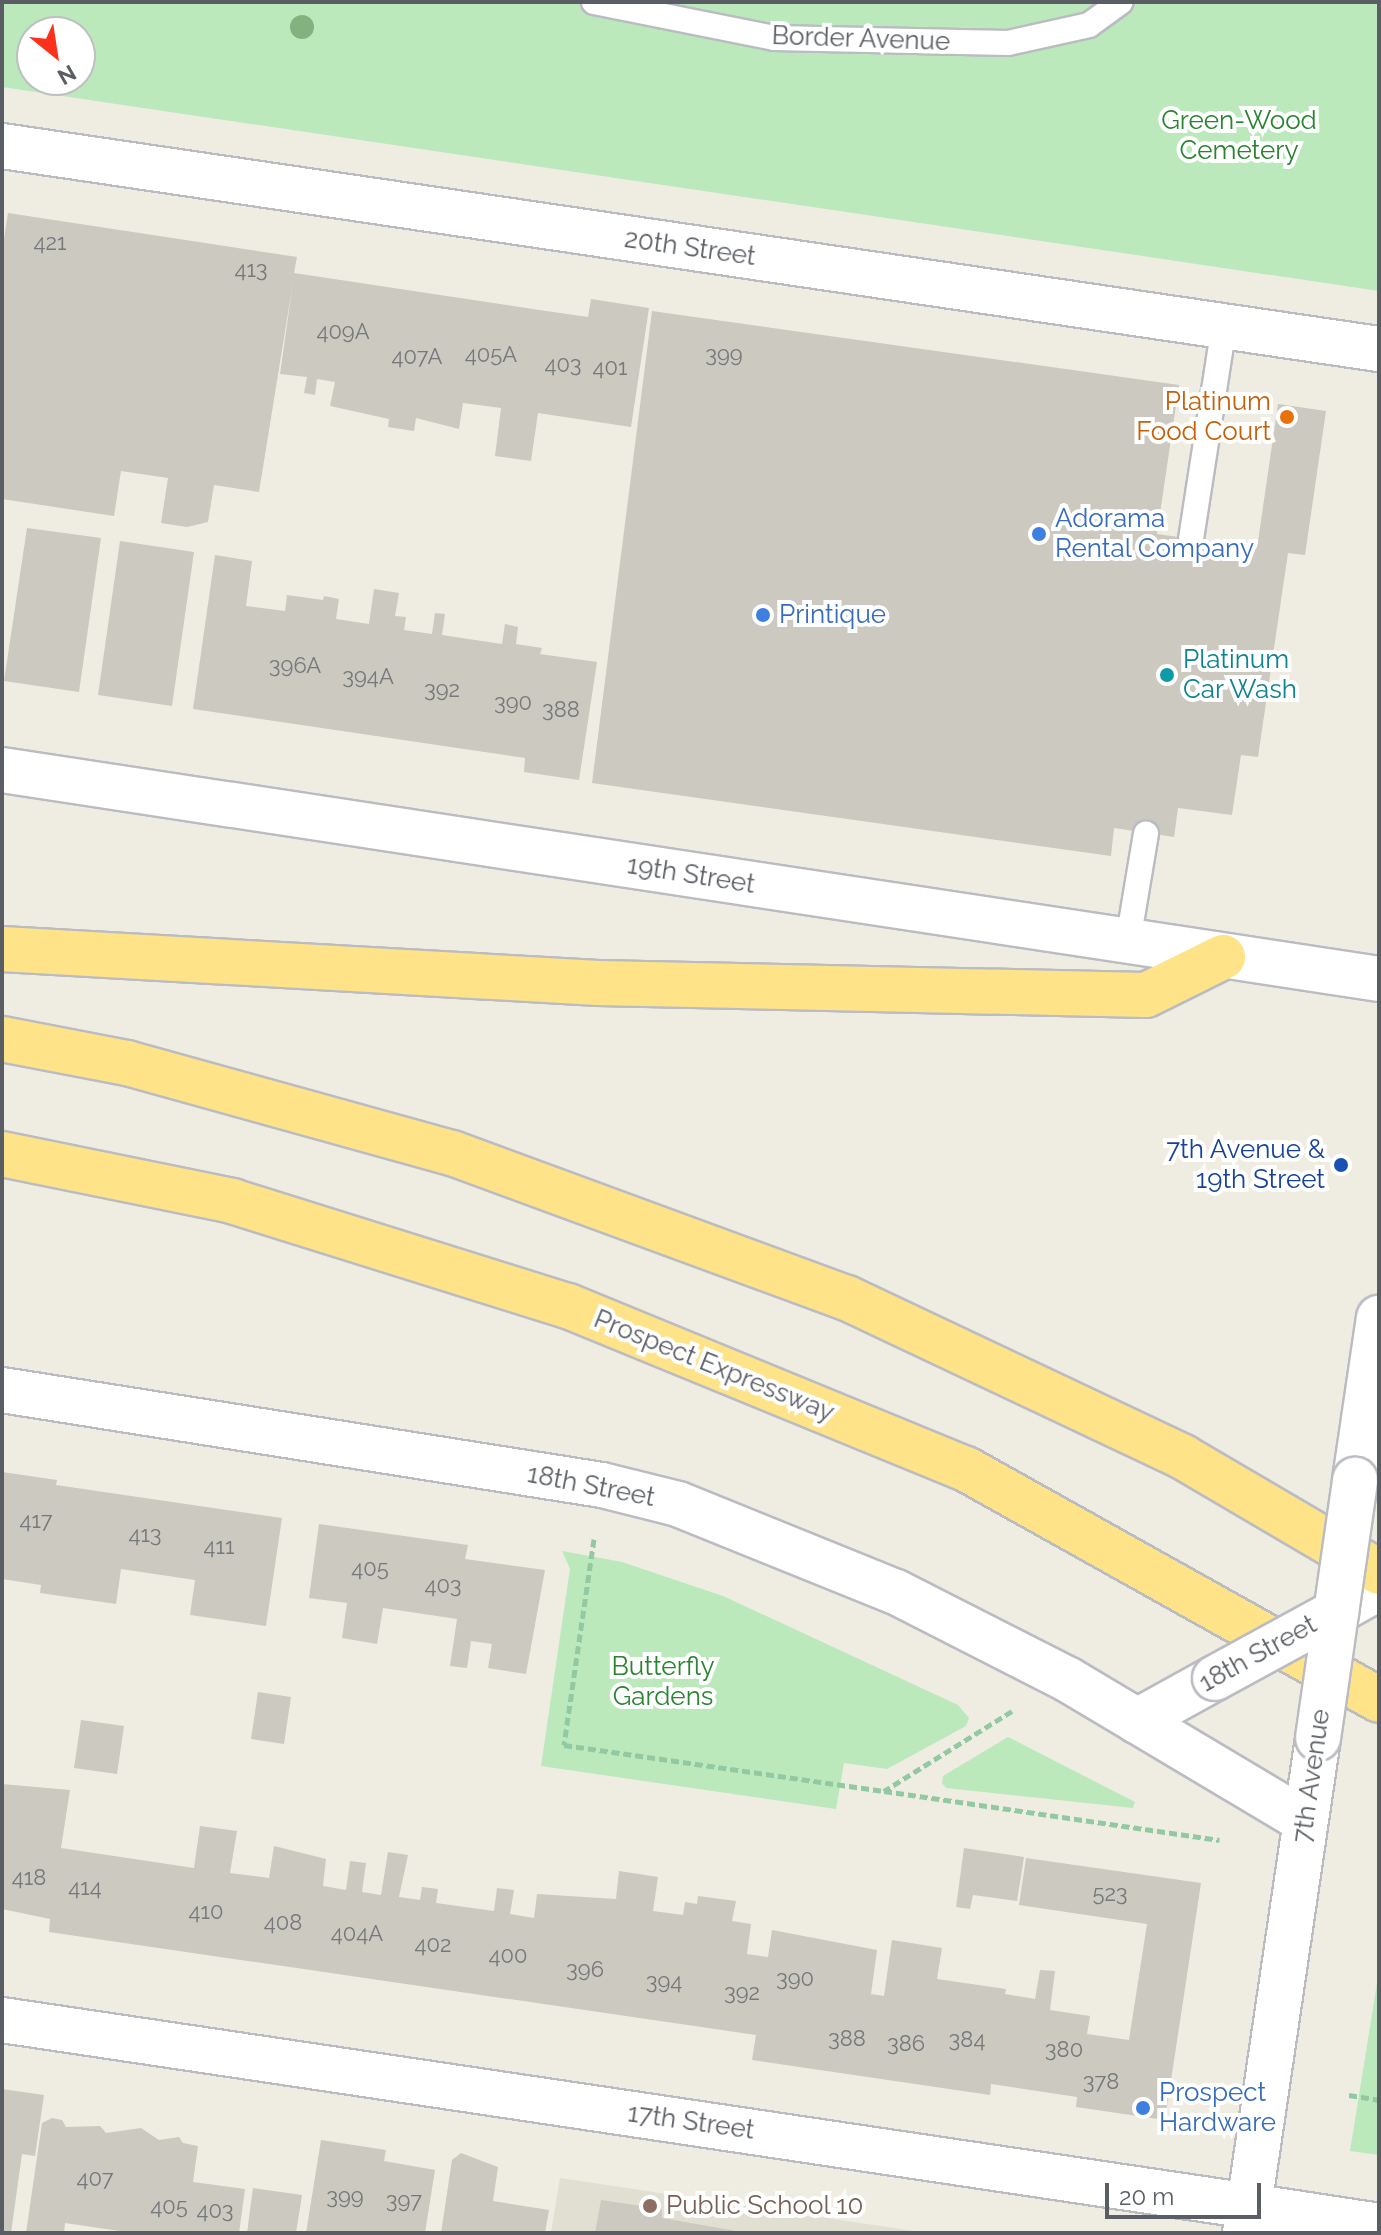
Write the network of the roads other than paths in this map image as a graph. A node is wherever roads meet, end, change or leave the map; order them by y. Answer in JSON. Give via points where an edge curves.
{"nodes":[{"id":1,"x":594,"y":2,"type":"edge"},
{"id":2,"x":1121,"y":2,"type":"edge"},
{"id":3,"x":2,"y":146,"type":"edge"},
{"id":4,"x":1224,"y":327,"type":"junction"},
{"id":5,"x":1379,"y":349,"type":"edge"},
{"id":6,"x":1191,"y":539,"type":"dead end"},
{"id":7,"x":2,"y":770,"type":"edge"},
{"id":8,"x":1146,"y":833,"type":"dead end"},
{"id":9,"x":1128,"y":941,"type":"junction"},
{"id":10,"x":2,"y":949,"type":"edge"},
{"id":11,"x":1223,"y":957,"type":"junction"},
{"id":12,"x":1379,"y":979,"type":"edge"},
{"id":13,"x":2,"y":1039,"type":"edge"},
{"id":14,"x":2,"y":1154,"type":"edge"},
{"id":15,"x":1379,"y":1318,"type":"edge"},
{"id":16,"x":1374,"y":1389,"type":"edge"},
{"id":17,"x":2,"y":1390,"type":"edge"},
{"id":18,"x":1379,"y":1572,"type":"edge"},
{"id":19,"x":1379,"y":1588,"type":"edge"},
{"id":20,"x":1336,"y":1612,"type":"junction"},
{"id":21,"x":1379,"y":1700,"type":"edge"},
{"id":22,"x":1137,"y":1721,"type":"junction"},
{"id":23,"x":1305,"y":1821,"type":"junction"},
{"id":24,"x":2,"y":2020,"type":"edge"},
{"id":25,"x":1247,"y":2219,"type":"edge"},
{"id":26,"x":1379,"y":2226,"type":"edge"}],
"edges":[{"from":1,"to":2,"type":"lane","name":"Border Avenue","via":[[774,38],[1008,43],[1089,25]]},
{"from":3,"to":4,"type":"street","name":"20th Street"},
{"from":4,"to":5,"type":"street","name":"20th Street"},
{"from":4,"to":6,"type":"lane"},
{"from":7,"to":9,"type":"street","name":"19th Street"},
{"from":8,"to":9,"type":"lane"},
{"from":9,"to":11,"type":"street","name":"19th Street"},
{"from":10,"to":11,"type":"highway","via":[[598,983],[1146,995]]},
{"from":11,"to":12,"type":"street","name":"19th Street"},
{"from":13,"to":18,"type":"highway","via":[[127,1063],[452,1153],[847,1298],[1183,1457]]},
{"from":14,"to":21,"type":"highway","name":"Prospect Expressway","via":[[232,1201],[568,1306],[966,1469]]},
{"from":15,"to":16,"type":"street","name":"7th Avenue"},
{"from":16,"to":20,"type":"street","name":"7th Avenue","bridge":true},
{"from":17,"to":22,"type":"street","name":"18th Street","via":[[602,1485],[678,1504],[896,1592]]},
{"from":19,"to":20,"type":"street","name":"18th Street"},
{"from":20,"to":22,"type":"street","name":"18th Street","bridge":true},
{"from":20,"to":23,"type":"street","name":"7th Avenue","bridge":true},
{"from":22,"to":23,"type":"street","name":"18th Street"},
{"from":23,"to":25,"type":"street","name":"7th Avenue"},
{"from":24,"to":25,"type":"street","name":"17th Street"},
{"from":25,"to":26,"type":"street","name":"17th Street"}]}
